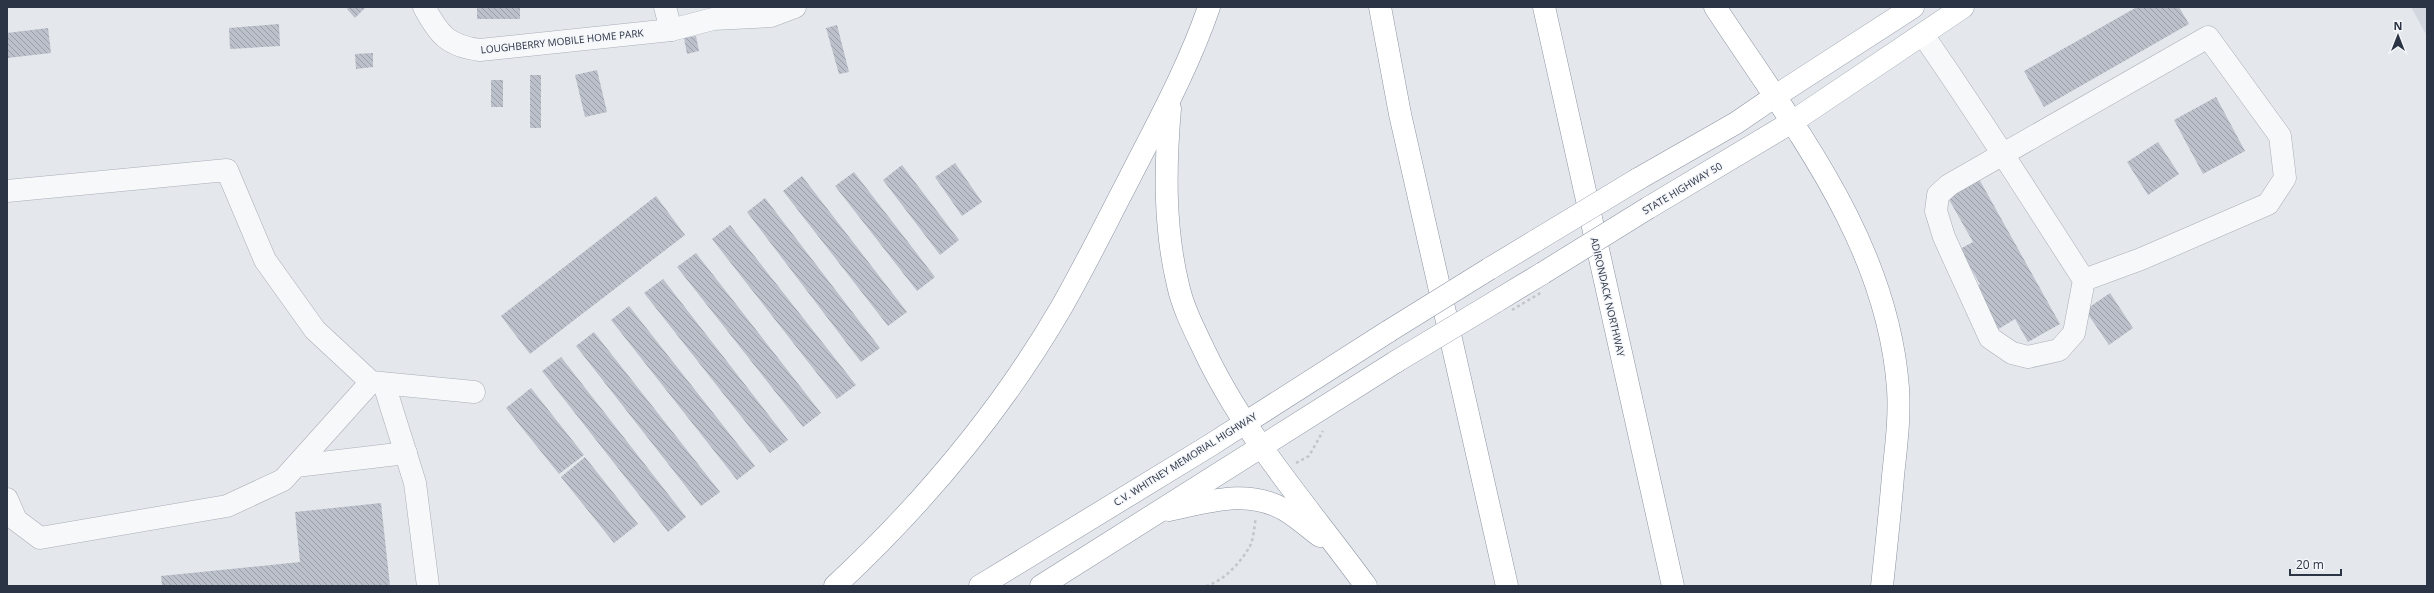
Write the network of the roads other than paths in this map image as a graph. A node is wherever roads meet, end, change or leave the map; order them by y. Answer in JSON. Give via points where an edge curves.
{"nodes":[{"id":1,"x":424,"y":7,"type":"edge"},
{"id":2,"x":665,"y":7,"type":"edge"},
{"id":3,"x":795,"y":7,"type":"edge"},
{"id":4,"x":1209,"y":7,"type":"edge"},
{"id":5,"x":1380,"y":7,"type":"edge"},
{"id":6,"x":1544,"y":7,"type":"edge"},
{"id":7,"x":1715,"y":7,"type":"edge"},
{"id":8,"x":1913,"y":7,"type":"edge"},
{"id":9,"x":1963,"y":7,"type":"edge"},
{"id":10,"x":671,"y":30,"type":"junction"},
{"id":11,"x":1923,"y":35,"type":"junction"},
{"id":12,"x":1774,"y":97,"type":"junction"},
{"id":13,"x":1170,"y":99,"type":"junction"},
{"id":14,"x":1792,"y":122,"type":"junction"},
{"id":15,"x":2004,"y":155,"type":"junction"},
{"id":16,"x":7,"y":191,"type":"edge"},
{"id":17,"x":2084,"y":280,"type":"junction"},
{"id":18,"x":378,"y":383,"type":"junction"},
{"id":19,"x":474,"y":392,"type":"dead end"},
{"id":20,"x":1244,"y":423,"type":"junction"},
{"id":21,"x":1261,"y":446,"type":"junction"},
{"id":22,"x":406,"y":453,"type":"junction"},
{"id":23,"x":296,"y":466,"type":"junction"},
{"id":24,"x":7,"y":499,"type":"edge"},
{"id":25,"x":1154,"y":514,"type":"junction"},
{"id":26,"x":1341,"y":551,"type":"junction"},
{"id":27,"x":428,"y":586,"type":"edge"},
{"id":28,"x":835,"y":586,"type":"edge"},
{"id":29,"x":980,"y":586,"type":"edge"},
{"id":30,"x":1041,"y":586,"type":"edge"},
{"id":31,"x":1366,"y":586,"type":"edge"},
{"id":32,"x":1507,"y":586,"type":"edge"},
{"id":33,"x":1673,"y":586,"type":"edge"},
{"id":34,"x":1882,"y":586,"type":"edge"}],
"edges":[{"from":1,"to":10,"type":"street","name":"LOUGHBERRY MOBILE HOME PARK","via":[[448,41],[464,48],[480,50]]},
{"from":2,"to":10,"type":"street"},
{"from":3,"to":10,"type":"street","name":"LOUGHBERRY MOBILE HOME PARK","via":[[771,16],[713,19]]},
{"from":4,"to":13,"type":"main road","via":[[1199,37]]},
{"from":5,"to":32,"type":"main road","via":[[1400,114]]},
{"from":6,"to":33,"type":"main road","name":"ADIRONDACK NORTHWAY"},
{"from":7,"to":12,"type":"main road"},
{"from":8,"to":12,"type":"main road"},
{"from":9,"to":11,"type":"main road","name":"STATE HIGHWAY 50"},
{"from":11,"to":14,"type":"main road","name":"STATE HIGHWAY 50"},
{"from":11,"to":15,"type":"street"},
{"from":12,"to":14,"type":"main road"},
{"from":12,"to":20,"type":"main road","name":"C.V. WHITNEY MEMORIAL HIGHWAY","bridge":true,"via":[[1736,123],[1489,269]]},
{"from":13,"to":20,"type":"main road","via":[[1165,173],[1171,248],[1178,287],[1191,324],[1218,381]]},
{"from":13,"to":28,"type":"main road","via":[[1081,272],[1036,348],[990,414],[926,494]]},
{"from":14,"to":21,"type":"main road","name":"STATE HIGHWAY 50","bridge":true,"via":[[1648,208],[1546,281],[1501,308],[1397,361]]},
{"from":14,"to":34,"type":"main road","via":[[1843,205],[1867,257],[1892,347],[1898,390],[1898,413]]},
{"from":15,"to":17,"type":"street"},
{"from":15,"to":17,"type":"street","via":[[1949,185],[1938,195],[1936,211],[1944,237],[1990,338],[2012,354],[2028,358],[2059,350],[2074,333]]},
{"from":15,"to":17,"type":"street","via":[[2208,37],[2280,136],[2285,178],[2268,204],[2141,259]]},
{"from":16,"to":18,"type":"street","via":[[227,170],[265,260],[315,330]]},
{"from":18,"to":19,"type":"street"},
{"from":18,"to":22,"type":"street"},
{"from":18,"to":23,"type":"street"},
{"from":20,"to":21,"type":"main road"},
{"from":20,"to":29,"type":"main road","name":"C.V. WHITNEY MEMORIAL HIGHWAY"},
{"from":21,"to":25,"type":"main road"},
{"from":21,"to":26,"type":"main road"},
{"from":22,"to":23,"type":"street"},
{"from":22,"to":27,"type":"street","via":[[415,483]]},
{"from":23,"to":24,"type":"street","via":[[283,480],[227,506],[40,538],[16,520]]},
{"from":25,"to":26,"type":"main road","via":[[1230,497],[1270,502],[1286,510]]},
{"from":25,"to":30,"type":"main road"},
{"from":26,"to":31,"type":"main road"}]}
